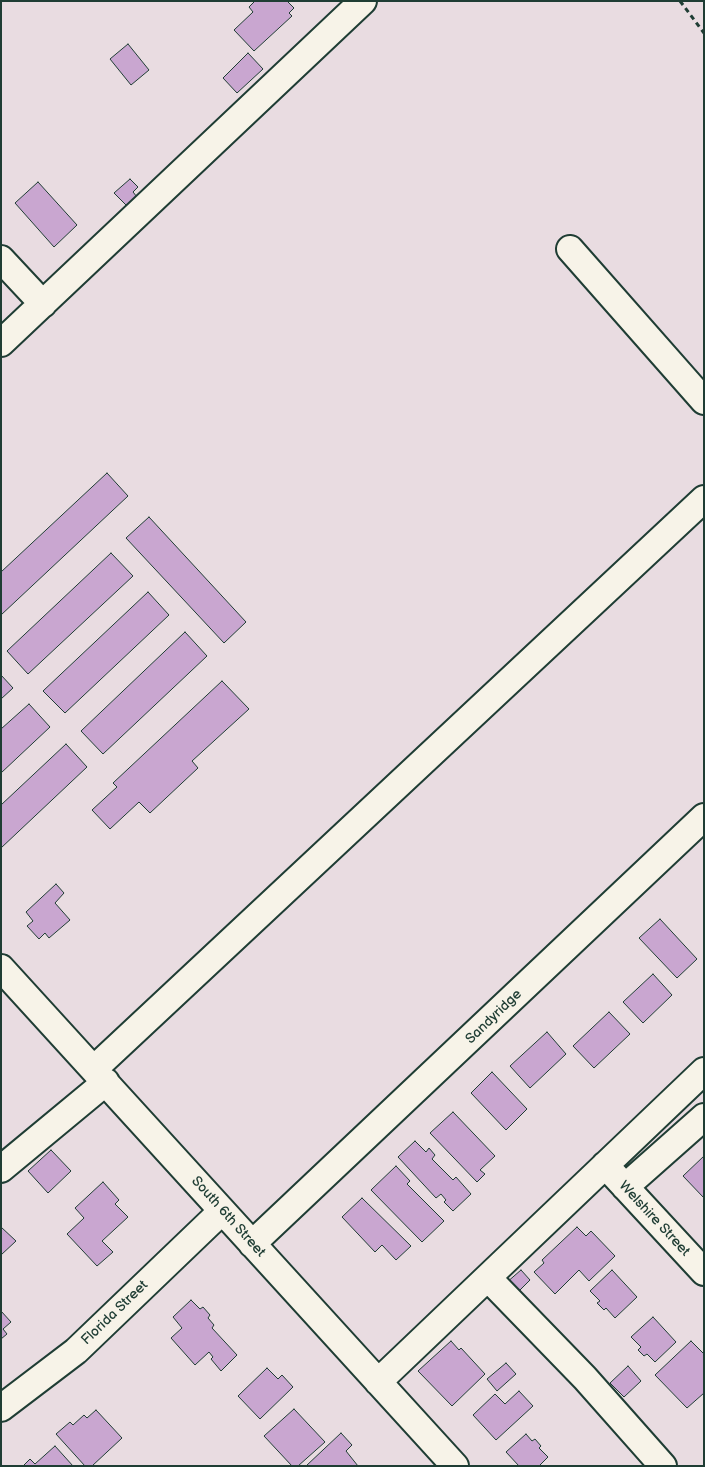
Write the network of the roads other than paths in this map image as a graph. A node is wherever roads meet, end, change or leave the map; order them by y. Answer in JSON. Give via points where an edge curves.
{"nodes":[{"id":1,"x":362,"y":2,"type":"edge"},
{"id":2,"x":570,"y":249,"type":"dead end"},
{"id":3,"x":1,"y":259,"type":"edge"},
{"id":4,"x":43,"y":304,"type":"junction"},
{"id":5,"x":1,"y":343,"type":"edge"},
{"id":6,"x":704,"y":401,"type":"edge"},
{"id":7,"x":704,"y":499,"type":"edge"},
{"id":8,"x":704,"y":817,"type":"edge"},
{"id":9,"x":1,"y":968,"type":"edge"},
{"id":10,"x":704,"y":1071,"type":"edge"},
{"id":11,"x":100,"y":1076,"type":"junction"},
{"id":12,"x":704,"y":1117,"type":"edge"},
{"id":13,"x":605,"y":1165,"type":"junction"},
{"id":14,"x":1,"y":1169,"type":"edge"},
{"id":15,"x":625,"y":1187,"type":"junction"},
{"id":16,"x":222,"y":1211,"type":"junction"},
{"id":17,"x":252,"y":1244,"type":"junction"},
{"id":18,"x":704,"y":1272,"type":"edge"},
{"id":19,"x":488,"y":1278,"type":"junction"},
{"id":20,"x":378,"y":1382,"type":"junction"},
{"id":21,"x":1,"y":1408,"type":"edge"},
{"id":22,"x":455,"y":1466,"type":"edge"},
{"id":23,"x":663,"y":1466,"type":"edge"}],
"edges":[{"from":1,"to":4,"type":"street"},
{"from":2,"to":6,"type":"street"},
{"from":3,"to":4,"type":"street"},
{"from":4,"to":5,"type":"street"},
{"from":7,"to":11,"type":"street"},
{"from":8,"to":17,"type":"street","name":"Sandyridge"},
{"from":9,"to":11,"type":"street","name":"South 6th Street"},
{"from":10,"to":13,"type":"street"},
{"from":11,"to":14,"type":"street"},
{"from":11,"to":16,"type":"street","name":"South 6th Street"},
{"from":12,"to":15,"type":"street"},
{"from":13,"to":15,"type":"street","name":"Welshire Street"},
{"from":13,"to":19,"type":"street"},
{"from":15,"to":18,"type":"street","name":"Welshire Street"},
{"from":16,"to":17,"type":"street","name":"South 6th Street"},
{"from":16,"to":21,"type":"street","name":"Florida Street","via":[[76,1351]]},
{"from":17,"to":20,"type":"street","name":"South 6th Street"},
{"from":19,"to":20,"type":"street"},
{"from":19,"to":23,"type":"street"},
{"from":20,"to":22,"type":"street","name":"South 6th Street"}]}
